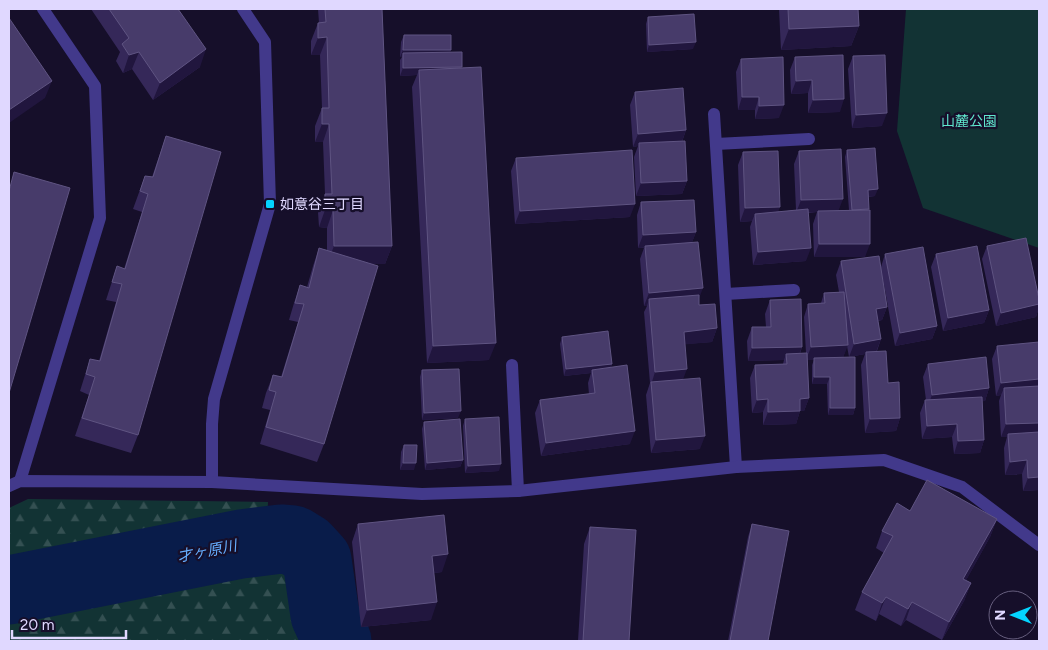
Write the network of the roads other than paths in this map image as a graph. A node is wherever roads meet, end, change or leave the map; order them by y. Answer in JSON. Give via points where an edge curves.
{"nodes":[{"id":1,"x":42,"y":9,"type":"edge"},
{"id":2,"x":243,"y":9,"type":"edge"},
{"id":3,"x":714,"y":114,"type":"dead end"},
{"id":4,"x":809,"y":139,"type":"dead end"},
{"id":5,"x":716,"y":144,"type":"junction"},
{"id":6,"x":794,"y":290,"type":"dead end"},
{"id":7,"x":726,"y":294,"type":"junction"},
{"id":8,"x":512,"y":366,"type":"dead end"},
{"id":9,"x":736,"y":467,"type":"junction"},
{"id":10,"x":212,"y":482,"type":"junction"},
{"id":11,"x":14,"y":483,"type":"edge"},
{"id":12,"x":518,"y":491,"type":"junction"},
{"id":13,"x":1039,"y":545,"type":"edge"}],
"edges":[{"from":1,"to":11,"type":"street","via":[[95,86],[100,218]]},
{"from":2,"to":10,"type":"street","via":[[265,42],[270,204],[214,399]]},
{"from":3,"to":5,"type":"street"},
{"from":4,"to":5,"type":"street"},
{"from":5,"to":7,"type":"street"},
{"from":6,"to":7,"type":"street"},
{"from":7,"to":9,"type":"street"},
{"from":8,"to":12,"type":"street"},
{"from":9,"to":12,"type":"street"},
{"from":9,"to":13,"type":"street","via":[[884,460],[962,487]]},
{"from":10,"to":11,"type":"street"},
{"from":10,"to":12,"type":"street","via":[[422,494]]}]}
